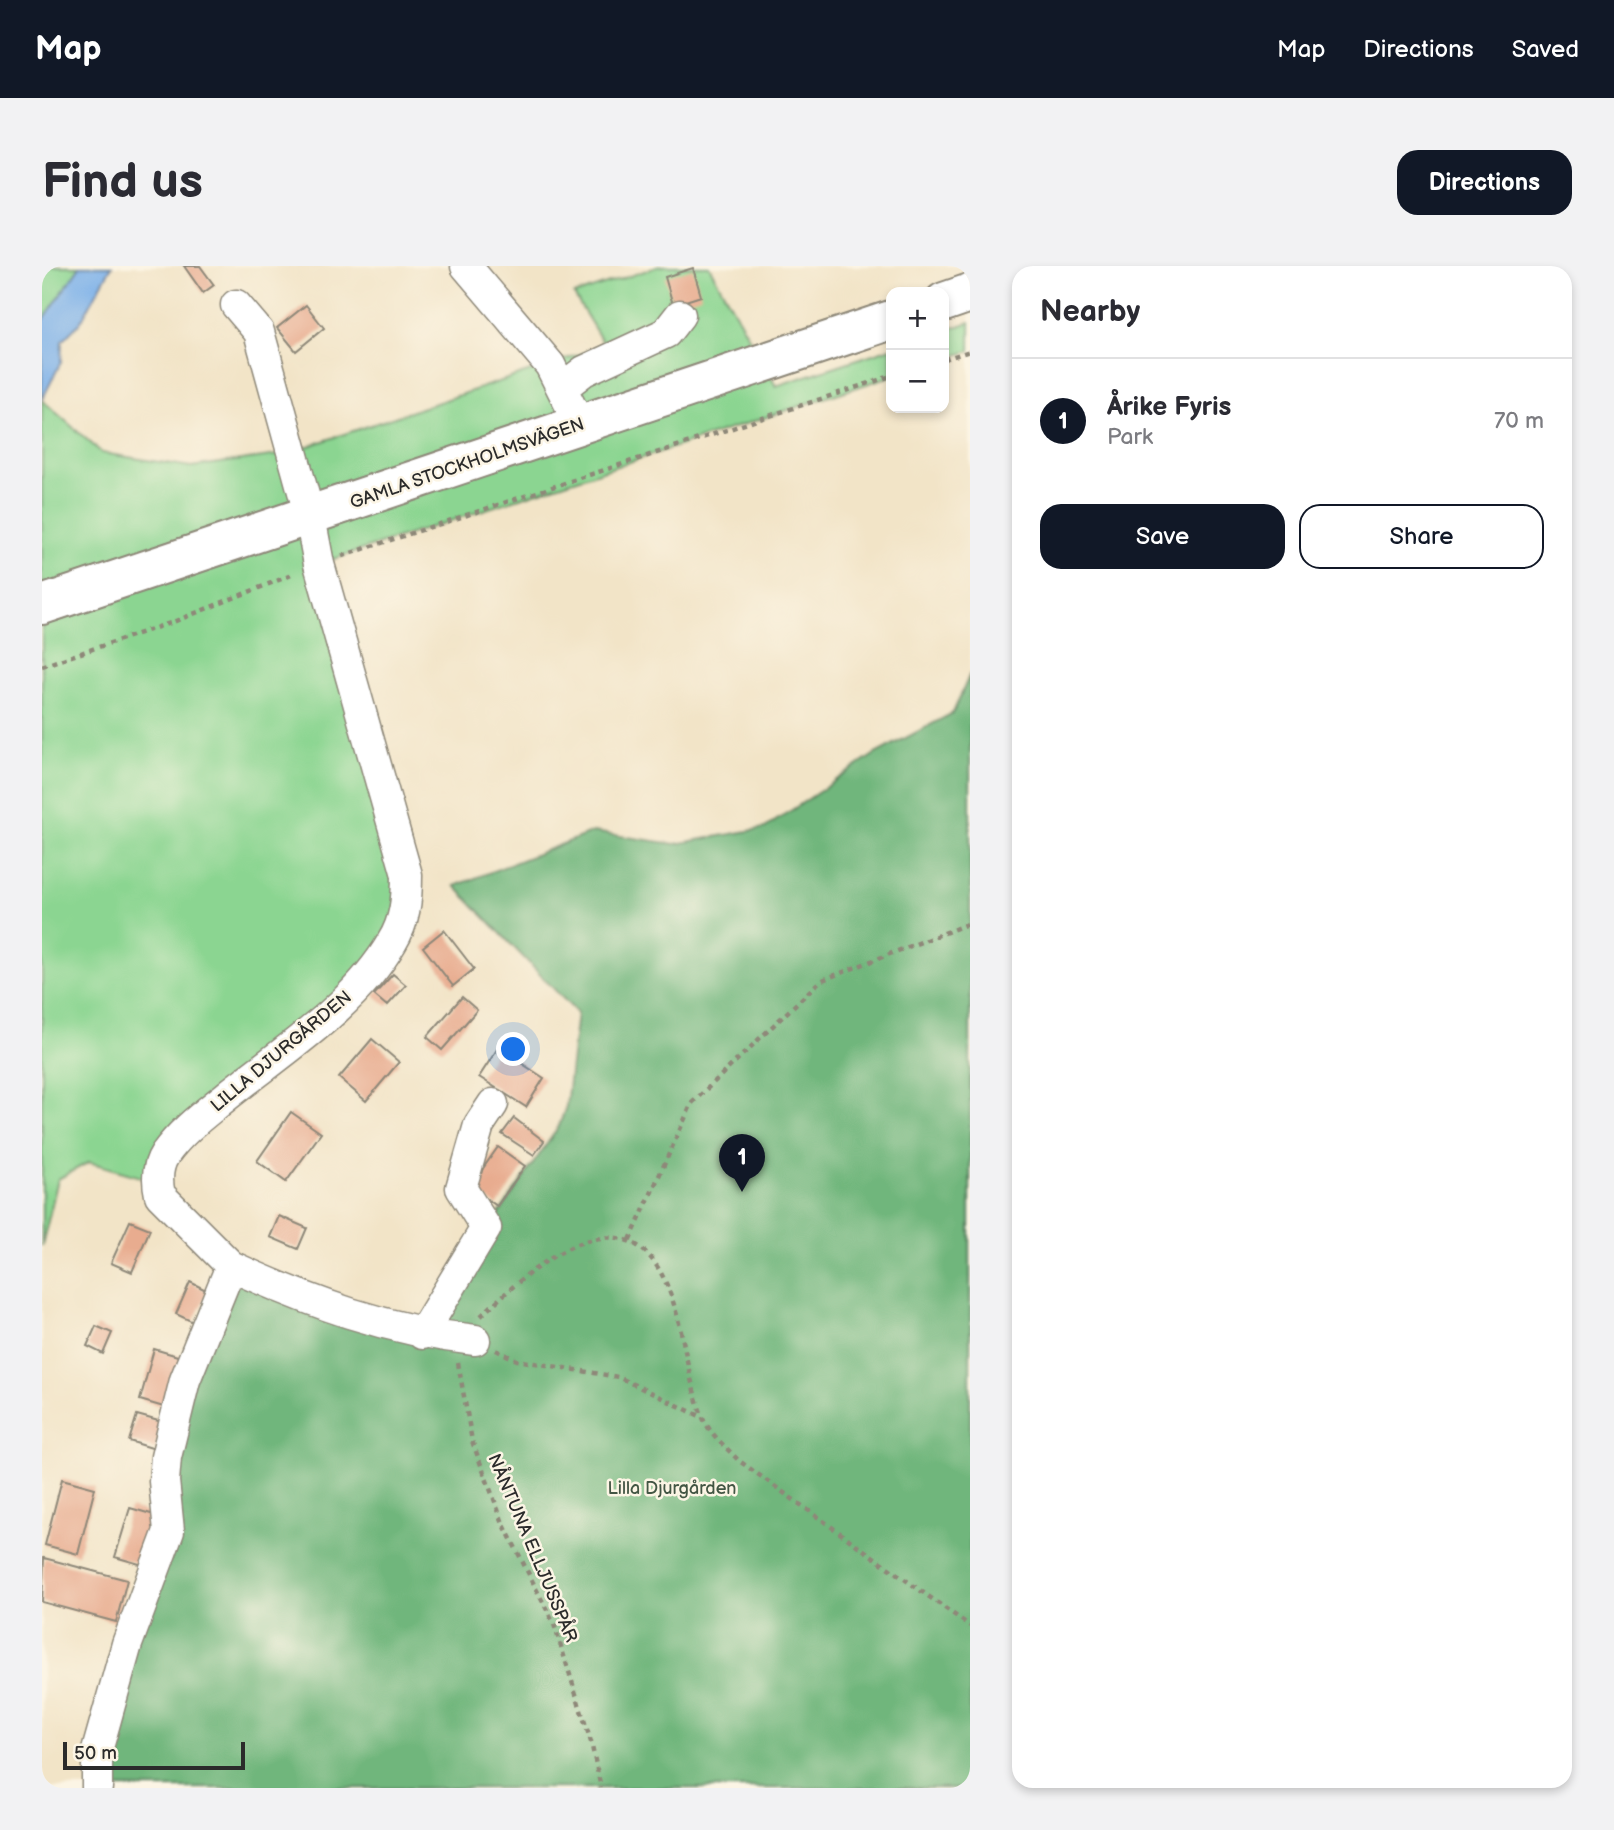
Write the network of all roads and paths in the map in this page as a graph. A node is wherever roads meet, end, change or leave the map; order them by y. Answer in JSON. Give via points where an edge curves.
{"nodes":[{"id":1,"x":466,"y":266,"type":"edge"},
{"id":2,"x":970,"y":293,"type":"edge"},
{"id":3,"x":949,"y":300,"type":"edge"},
{"id":4,"x":236,"y":305,"type":"dead end"},
{"id":5,"x":680,"y":315,"type":"dead end"},
{"id":6,"x":886,"y":322,"type":"edge"},
{"id":7,"x":970,"y":351,"type":"edge"},
{"id":8,"x":949,"y":357,"type":"edge"},
{"id":9,"x":886,"y":378,"type":"edge"},
{"id":10,"x":562,"y":388,"type":"junction"},
{"id":11,"x":580,"y":425,"type":"junction"},
{"id":12,"x":310,"y":517,"type":"junction"},
{"id":13,"x":319,"y":564,"type":"junction"},
{"id":14,"x":42,"y":605,"type":"edge"},
{"id":15,"x":42,"y":666,"type":"edge"},
{"id":16,"x":970,"y":923,"type":"edge"},
{"id":17,"x":493,"y":1104,"type":"dead end"},
{"id":18,"x":630,"y":1240,"type":"junction"},
{"id":19,"x":231,"y":1266,"type":"junction"},
{"id":20,"x":422,"y":1334,"type":"junction"},
{"id":21,"x":469,"y":1339,"type":"junction"},
{"id":22,"x":703,"y":1418,"type":"junction"},
{"id":23,"x":970,"y":1626,"type":"edge"},
{"id":24,"x":97,"y":1788,"type":"edge"},
{"id":25,"x":601,"y":1788,"type":"edge"}],
"edges":[{"from":1,"to":10,"type":"street","via":[[550,365]]},
{"from":2,"to":3,"type":"main road"},
{"from":4,"to":12,"type":"street","via":[[259,332]]},
{"from":5,"to":10,"type":"street","via":[[666,333],[584,371]]},
{"from":6,"to":11,"type":"main road","name":"GAMLA STOCKHOLMSVÄGEN"},
{"from":7,"to":8,"type":"path"},
{"from":9,"to":13,"type":"path"},
{"from":10,"to":11,"type":"street"},
{"from":11,"to":12,"type":"main road","name":"GAMLA STOCKHOLMSVÄGEN"},
{"from":12,"to":13,"type":"street"},
{"from":12,"to":14,"type":"main road","name":"GAMLA STOCKHOLMSVÄGEN"},
{"from":13,"to":15,"type":"path","via":[[173,622]]},
{"from":13,"to":19,"type":"street","name":"LILLA DJURGÅRDEN","via":[[407,875],[406,909],[392,942],[362,982],[330,1014],[188,1128],[164,1156],[160,1195]]},
{"from":16,"to":18,"type":"path","via":[[820,981],[692,1103]]},
{"from":17,"to":20,"type":"street","via":[[479,1125],[461,1188],[486,1228]]},
{"from":18,"to":21,"type":"path","via":[[603,1236],[550,1258],[482,1315]]},
{"from":18,"to":22,"type":"path","via":[[652,1257],[666,1282]]},
{"from":19,"to":20,"type":"street","name":"LILLA DJURGÅRDEN","via":[[355,1317]]},
{"from":19,"to":24,"type":"street","via":[[185,1380],[166,1457],[169,1531],[127,1644],[97,1751]]},
{"from":20,"to":21,"type":"street","name":"LILLA DJURGÅRDEN"},
{"from":21,"to":22,"type":"path","via":[[517,1360],[618,1377]]},
{"from":21,"to":25,"type":"path","name":"NÅNTUNA ELLJUSSPÅR","via":[[458,1360],[472,1441],[503,1523],[554,1624]]},
{"from":22,"to":23,"type":"path","via":[[738,1460]]}]}
